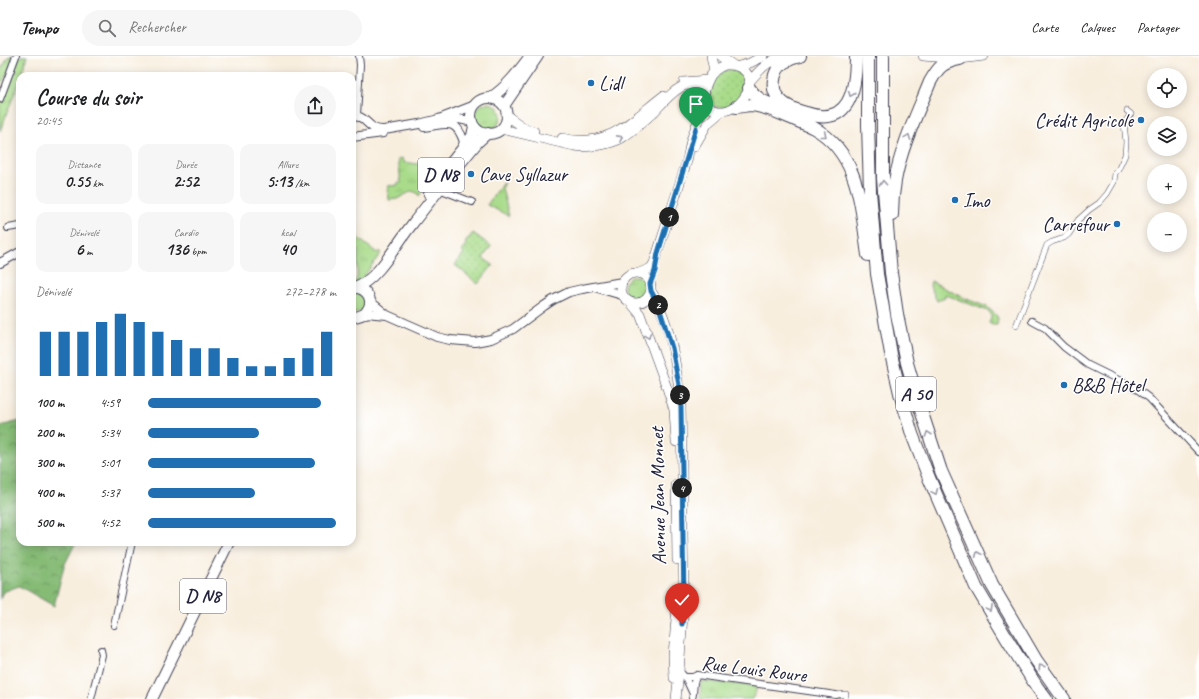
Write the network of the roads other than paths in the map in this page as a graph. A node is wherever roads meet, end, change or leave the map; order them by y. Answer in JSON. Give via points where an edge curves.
{"nodes":[{"id":1,"x":16,"y":56,"type":"edge"},
{"id":2,"x":359,"y":56,"type":"edge"},
{"id":3,"x":530,"y":56,"type":"edge"},
{"id":4,"x":538,"y":56,"type":"edge"},
{"id":5,"x":763,"y":56,"type":"edge"},
{"id":6,"x":782,"y":56,"type":"edge"},
{"id":7,"x":800,"y":56,"type":"edge"},
{"id":8,"x":856,"y":56,"type":"edge"},
{"id":9,"x":868,"y":56,"type":"edge"},
{"id":10,"x":883,"y":56,"type":"edge"},
{"id":11,"x":923,"y":56,"type":"edge"},
{"id":12,"x":984,"y":56,"type":"edge"},
{"id":13,"x":960,"y":59,"type":"junction"},
{"id":14,"x":722,"y":61,"type":"edge"},
{"id":15,"x":708,"y":80,"type":"junction"},
{"id":16,"x":749,"y":85,"type":"junction"},
{"id":17,"x":704,"y":97,"type":"junction"},
{"id":18,"x":490,"y":98,"type":"junction"},
{"id":19,"x":0,"y":99,"type":"edge"},
{"id":20,"x":356,"y":99,"type":"edge"},
{"id":21,"x":475,"y":105,"type":"junction"},
{"id":22,"x":736,"y":107,"type":"junction"},
{"id":23,"x":505,"y":110,"type":"junction"},
{"id":24,"x":1127,"y":111,"type":"dead end"},
{"id":25,"x":721,"y":112,"type":"junction"},
{"id":26,"x":356,"y":116,"type":"edge"},
{"id":27,"x":827,"y":117,"type":"junction"},
{"id":28,"x":366,"y":122,"type":"junction"},
{"id":29,"x":474,"y":124,"type":"junction"},
{"id":30,"x":428,"y":127,"type":"junction"},
{"id":31,"x":501,"y":129,"type":"junction"},
{"id":32,"x":488,"y":133,"type":"junction"},
{"id":33,"x":361,"y":136,"type":"junction"},
{"id":34,"x":356,"y":137,"type":"edge"},
{"id":35,"x":460,"y":150,"type":"junction"},
{"id":36,"x":687,"y":161,"type":"junction"},
{"id":37,"x":437,"y":187,"type":"junction"},
{"id":38,"x":472,"y":202,"type":"dead end"},
{"id":39,"x":16,"y":227,"type":"edge"},
{"id":40,"x":8,"y":228,"type":"dead end"},
{"id":41,"x":658,"y":253,"type":"junction"},
{"id":42,"x":16,"y":254,"type":"edge"},
{"id":43,"x":0,"y":262,"type":"edge"},
{"id":44,"x":381,"y":266,"type":"junction"},
{"id":45,"x":639,"y":273,"type":"junction"},
{"id":46,"x":622,"y":282,"type":"junction"},
{"id":47,"x":356,"y":287,"type":"edge"},
{"id":48,"x":595,"y":287,"type":"junction"},
{"id":49,"x":650,"y":287,"type":"junction"},
{"id":50,"x":356,"y":288,"type":"edge"},
{"id":51,"x":622,"y":295,"type":"junction"},
{"id":52,"x":370,"y":299,"type":"junction"},
{"id":53,"x":630,"y":302,"type":"junction"},
{"id":54,"x":897,"y":314,"type":"junction"},
{"id":55,"x":387,"y":315,"type":"junction"},
{"id":56,"x":357,"y":316,"type":"edge"},
{"id":57,"x":1032,"y":322,"type":"dead end"},
{"id":58,"x":1016,"y":326,"type":"dead end"},
{"id":59,"x":891,"y":354,"type":"junction"},
{"id":60,"x":1199,"y":452,"type":"edge"},
{"id":61,"x":131,"y":546,"type":"edge"},
{"id":62,"x":227,"y":546,"type":"edge"},
{"id":63,"x":114,"y":625,"type":"dead end"},
{"id":64,"x":101,"y":650,"type":"dead end"},
{"id":65,"x":177,"y":650,"type":"junction"},
{"id":66,"x":679,"y":672,"type":"junction"},
{"id":67,"x":697,"y":674,"type":"junction"},
{"id":68,"x":836,"y":695,"type":"joint"},
{"id":69,"x":692,"y":696,"type":"edge"},
{"id":70,"x":827,"y":696,"type":"edge"},
{"id":71,"x":91,"y":699,"type":"edge"},
{"id":72,"x":152,"y":699,"type":"edge"},
{"id":73,"x":156,"y":699,"type":"edge"},
{"id":74,"x":676,"y":699,"type":"edge"},
{"id":75,"x":845,"y":699,"type":"edge"},
{"id":76,"x":1046,"y":699,"type":"edge"},
{"id":77,"x":1064,"y":699,"type":"edge"}],
"edges":[{"from":1,"to":19,"type":"street"},
{"from":2,"to":20,"type":"street"},
{"from":3,"to":18,"type":"main road","via":[[513,79]]},
{"from":4,"to":23,"type":"main road"},
{"from":5,"to":14,"type":"main road","via":[[750,63]]},
{"from":6,"to":16,"type":"main road","via":[[761,68]]},
{"from":7,"to":27,"type":"highway","via":[[788,60],[779,67],[773,85],[776,94],[789,107]]},
{"from":8,"to":27,"type":"highway","one_way":true,"via":[[851,95],[841,110]]},
{"from":9,"to":59,"type":"highway","number":"A 50","via":[[870,191],[877,274]]},
{"from":54,"to":10,"type":"highway","number":"A 50","one_way":true,"via":[[883,179]]},
{"from":11,"to":13,"type":"main road"},
{"from":12,"to":13,"type":"main road"},
{"from":54,"to":13,"type":"highway","one_way":true,"via":[[898,275],[892,228],[893,193],[897,170],[935,72],[943,64]]},
{"from":14,"to":15,"type":"main road"},
{"from":14,"to":16,"type":"main road","via":[[747,75]]},
{"from":15,"to":17,"type":"main road"},
{"from":15,"to":23,"type":"main road","via":[[678,85],[622,129],[594,140],[570,140],[526,129]]},
{"from":16,"to":22,"type":"main road","via":[[746,95]]},
{"from":16,"to":27,"type":"highway","via":[[755,96],[761,100],[813,119]]},
{"from":17,"to":25,"type":"main road","via":[[707,106]]},
{"from":31,"to":17,"type":"main road","one_way":true,"via":[[574,146],[598,145],[615,141],[628,134],[682,87],[697,87]]},
{"from":17,"to":36,"type":"main road"},
{"from":18,"to":21,"type":"main road"},
{"from":18,"to":23,"type":"main road","via":[[498,100]]},
{"from":21,"to":28,"type":"street","via":[[419,124],[380,130]]},
{"from":21,"to":29,"type":"main road","via":[[471,113]]},
{"from":22,"to":25,"type":"main road"},
{"from":22,"to":59,"type":"highway","one_way":true,"via":[[751,105],[764,108],[813,127],[844,156],[855,178],[874,294]]},
{"from":23,"to":31,"type":"main road","via":[[504,125]]},
{"from":24,"to":58,"type":"street","via":[[1131,114],[1124,123],[1125,155],[1115,173],[1111,188],[1103,200],[1078,220],[1069,234],[1047,245]]},
{"from":25,"to":36,"type":"main road","via":[[698,138]]},
{"from":26,"to":28,"type":"street"},
{"from":28,"to":33,"type":"street","via":[[367,129]]},
{"from":29,"to":30,"type":"street","via":[[459,119]]},
{"from":29,"to":32,"type":"main road","via":[[480,131]]},
{"from":29,"to":35,"type":"main road","number":"D N8","via":[[472,136]]},
{"from":30,"to":33,"type":"street"},
{"from":30,"to":35,"type":"street","via":[[449,124],[456,126],[464,142]]},
{"from":31,"to":32,"type":"main road"},
{"from":32,"to":37,"type":"main road","number":"D N8"},
{"from":33,"to":34,"type":"street"},
{"from":35,"to":37,"type":"main road","number":"D N8"},
{"from":36,"to":41,"type":"main road"},
{"from":37,"to":38,"type":"street"},
{"from":37,"to":44,"type":"main road","number":"D N8"},
{"from":39,"to":40,"type":"street"},
{"from":41,"to":45,"type":"main road","via":[[651,268]]},
{"from":41,"to":49,"type":"main road"},
{"from":42,"to":43,"type":"street"},
{"from":44,"to":47,"type":"main road","number":"D N8","via":[[365,282]]},
{"from":44,"to":52,"type":"main road","number":"D N8","via":[[372,286]]},
{"from":45,"to":46,"type":"main road","via":[[628,275]]},
{"from":45,"to":49,"type":"main road","via":[[646,277]]},
{"from":46,"to":48,"type":"street"},
{"from":46,"to":51,"type":"main road"},
{"from":48,"to":51,"type":"street"},
{"from":48,"to":55,"type":"street","via":[[569,292],[544,306],[514,329],[491,339],[474,342],[437,337]]},
{"from":49,"to":53,"type":"main road","via":[[648,297],[643,301]]},
{"from":49,"to":66,"type":"main road","name":"Avenue Jean Monnet","via":[[672,348],[681,408],[684,601]]},
{"from":50,"to":52,"type":"main road","via":[[364,290]]},
{"from":51,"to":53,"type":"main road"},
{"from":52,"to":55,"type":"street"},
{"from":52,"to":56,"type":"main road","via":[[370,306]]},
{"from":53,"to":66,"type":"main road","name":"Avenue Jean Monnet","one_way":true,"via":[[640,314],[674,410],[677,450]]},
{"from":77,"to":54,"type":"highway","number":"A 50","one_way":true,"via":[[1036,660],[992,585],[941,471],[907,363]]},
{"from":55,"to":56,"type":"street"},
{"from":57,"to":60,"type":"street","via":[[1045,328],[1064,347],[1088,365],[1137,389],[1149,398]]},
{"from":59,"to":76,"type":"highway","number":"A 50","one_way":true,"via":[[912,434],[976,587]]},
{"from":61,"to":63,"type":"street"},
{"from":62,"to":65,"type":"main road","number":"D N8"},
{"from":64,"to":71,"type":"street"},
{"from":65,"to":72,"type":"main road","number":"D N8"},
{"from":65,"to":73,"type":"main road","number":"D N8"},
{"from":66,"to":67,"type":"street","name":"Rue Louis Roure","via":[[693,677]]},
{"from":66,"to":69,"type":"street"},
{"from":66,"to":74,"type":"main road","name":"Avenue Jean Monnet"},
{"from":67,"to":69,"type":"street"},
{"from":67,"to":70,"type":"street","name":"Rue Louis Roure"},
{"from":68,"to":70,"type":"street","name":"Rue Louis Roure"},
{"from":68,"to":75,"type":"street","via":[[846,694]]}]}
